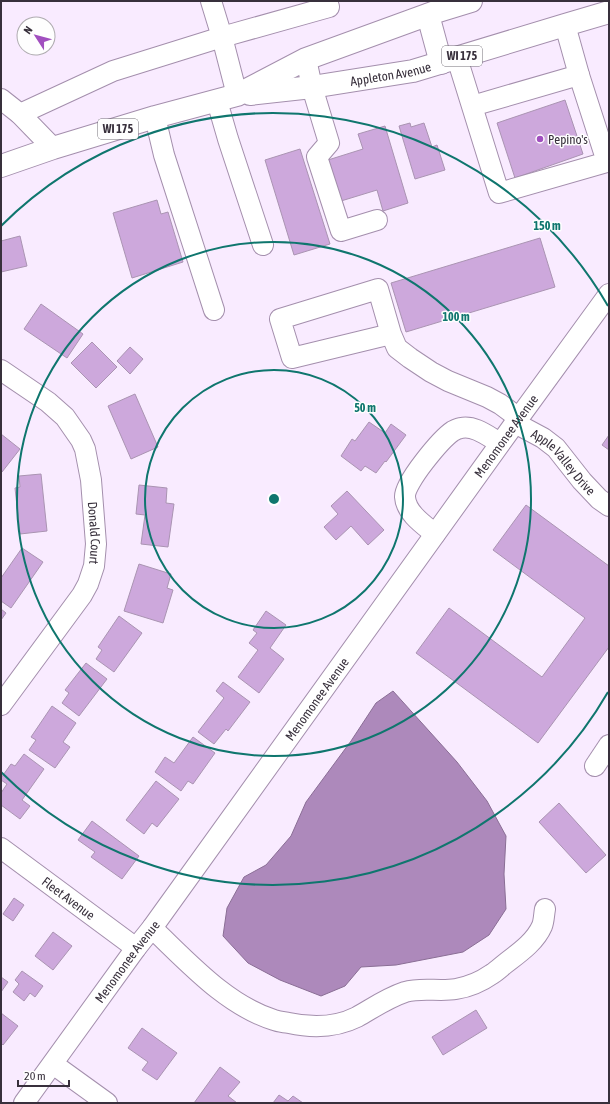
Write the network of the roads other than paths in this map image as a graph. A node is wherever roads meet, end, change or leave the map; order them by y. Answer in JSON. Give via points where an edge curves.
{"nodes":[{"id":1,"x":211,"y":1,"type":"edge"},
{"id":2,"x":471,"y":1,"type":"edge"},
{"id":3,"x":607,"y":1,"type":"edge"},
{"id":4,"x":333,"y":3,"type":"edge"},
{"id":5,"x":609,"y":11,"type":"edge"},
{"id":6,"x":428,"y":15,"type":"junction"},
{"id":7,"x":565,"y":25,"type":"junction"},
{"id":8,"x":222,"y":37,"type":"junction"},
{"id":9,"x":306,"y":59,"type":"junction"},
{"id":10,"x":449,"y":60,"type":"junction"},
{"id":11,"x":579,"y":75,"type":"junction"},
{"id":12,"x":312,"y":87,"type":"junction"},
{"id":13,"x":227,"y":98,"type":"junction"},
{"id":14,"x":1,"y":99,"type":"edge"},
{"id":15,"x":472,"y":106,"type":"junction"},
{"id":16,"x":20,"y":114,"type":"junction"},
{"id":17,"x":155,"y":117,"type":"junction"},
{"id":18,"x":53,"y":148,"type":"junction"},
{"id":19,"x":1,"y":166,"type":"edge"},
{"id":20,"x":377,"y":220,"type":"dead end"},
{"id":21,"x":263,"y":245,"type":"dead end"},
{"id":22,"x":609,"y":294,"type":"edge"},
{"id":23,"x":214,"y":310,"type":"dead end"},
{"id":24,"x":391,"y":334,"type":"junction"},
{"id":25,"x":1,"y":370,"type":"edge"},
{"id":26,"x":517,"y":420,"type":"junction"},
{"id":27,"x":500,"y":443,"type":"junction"},
{"id":28,"x":606,"y":497,"type":"edge"},
{"id":29,"x":435,"y":534,"type":"junction"},
{"id":30,"x":1,"y":705,"type":"edge"},
{"id":31,"x":609,"y":745,"type":"edge"},
{"id":32,"x":595,"y":766,"type":"dead end"},
{"id":33,"x":1,"y":848,"type":"edge"},
{"id":34,"x":545,"y":908,"type":"dead end"},
{"id":35,"x":152,"y":928,"type":"junction"},
{"id":36,"x":136,"y":948,"type":"junction"},
{"id":37,"x":53,"y":1064,"type":"junction"},
{"id":38,"x":24,"y":1103,"type":"edge"},
{"id":39,"x":107,"y":1103,"type":"edge"}],
"edges":[{"from":1,"to":8,"type":"street"},
{"from":2,"to":6,"type":"main road","name":"Appleton Avenue","number":"WI 175"},
{"from":3,"to":5,"type":"street"},
{"from":4,"to":8,"type":"street"},
{"from":5,"to":7,"type":"main road","name":"Appleton Avenue","number":"WI 175"},
{"from":6,"to":9,"type":"main road","name":"Appleton Avenue","number":"WI 175"},
{"from":6,"to":10,"type":"main road"},
{"from":7,"to":10,"type":"main road","name":"Appleton Avenue","number":"WI 175"},
{"from":7,"to":11,"type":"street"},
{"from":8,"to":13,"type":"street"},
{"from":8,"to":16,"type":"street","via":[[113,71]]},
{"from":9,"to":12,"type":"street"},
{"from":9,"to":13,"type":"main road","name":"Appleton Avenue","number":"WI 175"},
{"from":10,"to":12,"type":"main road","name":"Appleton Avenue","number":"WI 175","via":[[414,70]]},
{"from":10,"to":15,"type":"street"},
{"from":11,"to":15,"type":"street"},
{"from":11,"to":15,"type":"street","via":[[606,162],[576,171],[500,192]]},
{"from":12,"to":13,"type":"main road","name":"Appleton Avenue","number":"WI 175"},
{"from":12,"to":20,"type":"street","via":[[329,143],[317,157],[341,231]]},
{"from":13,"to":17,"type":"main road","name":"Appleton Avenue","number":"WI 175"},
{"from":13,"to":21,"type":"street"},
{"from":14,"to":16,"type":"street"},
{"from":16,"to":18,"type":"street"},
{"from":17,"to":18,"type":"main road","name":"Appleton Avenue","number":"WI 175"},
{"from":17,"to":23,"type":"street","via":[[164,155]]},
{"from":18,"to":19,"type":"main road","name":"Appleton Avenue","number":"WI 175"},
{"from":22,"to":26,"type":"street","name":"Menomonee Avenue"},
{"from":24,"to":24,"type":"street","name":"Apple Valley Drive","via":[[378,289],[280,319],[292,358]]},
{"from":24,"to":26,"type":"street","name":"Apple Valley Drive","via":[[397,348],[410,358],[448,381],[500,404]]},
{"from":25,"to":30,"type":"street","name":"Donald Court","via":[[48,402],[65,417],[81,440],[91,480],[96,544],[94,566],[82,595]]},
{"from":26,"to":27,"type":"street","name":"Menomonee Avenue"},
{"from":26,"to":28,"type":"street","name":"Apple Valley Drive","via":[[556,448],[582,481]]},
{"from":27,"to":29,"type":"street","name":"Menomonee Avenue"},
{"from":27,"to":29,"type":"street","via":[[472,428],[453,431],[431,453],[409,483],[405,490],[407,504]]},
{"from":29,"to":35,"type":"street","name":"Menomonee Avenue"},
{"from":31,"to":32,"type":"street"},
{"from":33,"to":36,"type":"street","name":"Fleet Avenue"},
{"from":34,"to":35,"type":"street","via":[[542,926],[523,950],[492,974],[474,984],[456,989],[405,992],[356,1018],[329,1026],[299,1025],[274,1020],[251,1010],[203,976]]},
{"from":35,"to":36,"type":"street","name":"Menomonee Avenue"},
{"from":36,"to":37,"type":"street","name":"Menomonee Avenue"},
{"from":37,"to":38,"type":"street","name":"Menomonee Avenue"},
{"from":37,"to":39,"type":"street"}]}
